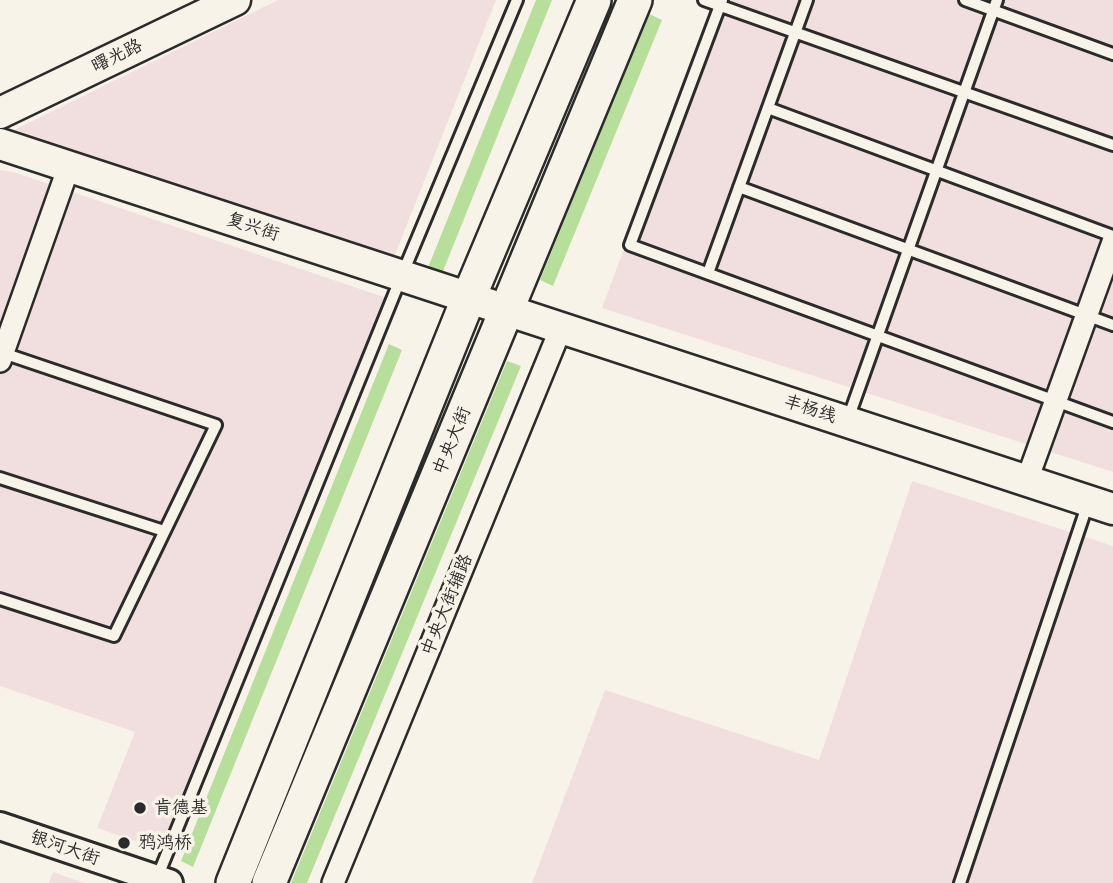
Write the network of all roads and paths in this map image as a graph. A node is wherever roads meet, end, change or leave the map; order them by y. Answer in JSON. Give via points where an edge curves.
{"nodes":[{"id":1,"x":235,"y":0,"type":"edge"},
{"id":2,"x":517,"y":0,"type":"edge"},
{"id":3,"x":594,"y":0,"type":"edge"},
{"id":4,"x":635,"y":0,"type":"edge"},
{"id":5,"x":704,"y":0,"type":"edge"},
{"id":6,"x":807,"y":0,"type":"edge"},
{"id":7,"x":965,"y":0,"type":"edge"},
{"id":8,"x":721,"y":3,"type":"edge"},
{"id":9,"x":995,"y":5,"type":"edge"},
{"id":10,"x":796,"y":31,"type":"junction"},
{"id":11,"x":1113,"y":54,"type":"edge"},
{"id":12,"x":965,"y":92,"type":"junction"},
{"id":13,"x":768,"y":108,"type":"junction"},
{"id":14,"x":0,"y":113,"type":"edge"},
{"id":15,"x":0,"y":144,"type":"edge"},
{"id":16,"x":1113,"y":145,"type":"edge"},
{"id":17,"x":69,"y":166,"type":"junction"},
{"id":18,"x":937,"y":171,"type":"junction"},
{"id":19,"x":739,"y":187,"type":"junction"},
{"id":20,"x":1113,"y":236,"type":"edge"},
{"id":21,"x":1113,"y":242,"type":"edge"},
{"id":22,"x":909,"y":250,"type":"junction"},
{"id":23,"x":708,"y":273,"type":"junction"},
{"id":24,"x":401,"y":275,"type":"junction"},
{"id":25,"x":469,"y":298,"type":"junction"},
{"id":26,"x":506,"y":310,"type":"junction"},
{"id":27,"x":1086,"y":315,"type":"junction"},
{"id":28,"x":1113,"y":325,"type":"edge"},
{"id":29,"x":561,"y":328,"type":"junction"},
{"id":30,"x":878,"y":336,"type":"junction"},
{"id":31,"x":1,"y":357,"type":"edge"},
{"id":32,"x":1055,"y":402,"type":"junction"},
{"id":33,"x":847,"y":421,"type":"junction"},
{"id":34,"x":1113,"y":422,"type":"edge"},
{"id":35,"x":0,"y":478,"type":"edge"},
{"id":36,"x":1027,"y":480,"type":"junction"},
{"id":37,"x":1101,"y":505,"type":"edge"},
{"id":38,"x":164,"y":531,"type":"junction"},
{"id":39,"x":0,"y":599,"type":"edge"},
{"id":40,"x":0,"y":826,"type":"edge"},
{"id":41,"x":160,"y":882,"type":"edge"},
{"id":42,"x":233,"y":883,"type":"edge"},
{"id":43,"x":269,"y":883,"type":"edge"},
{"id":44,"x":332,"y":883,"type":"edge"},
{"id":45,"x":960,"y":883,"type":"edge"}],
"edges":[{"from":1,"to":14,"type":"main road","name":"曙光路"},
{"from":2,"to":24,"type":"lane"},
{"from":3,"to":25,"type":"main road"},
{"from":4,"to":26,"type":"main road","name":"中央大街"},
{"from":5,"to":8,"type":"lane"},
{"from":6,"to":10,"type":"lane"},
{"from":7,"to":9,"type":"lane"},
{"from":8,"to":10,"type":"lane"},
{"from":8,"to":23,"type":"lane","via":[[630,245]]},
{"from":9,"to":11,"type":"lane"},
{"from":9,"to":12,"type":"lane"},
{"from":10,"to":12,"type":"lane"},
{"from":10,"to":13,"type":"lane"},
{"from":12,"to":16,"type":"lane"},
{"from":12,"to":18,"type":"lane"},
{"from":13,"to":18,"type":"lane"},
{"from":13,"to":19,"type":"lane"},
{"from":15,"to":17,"type":"main road","name":"复兴街"},
{"from":17,"to":24,"type":"main road","name":"复兴街"},
{"from":17,"to":31,"type":"street"},
{"from":18,"to":20,"type":"lane"},
{"from":18,"to":22,"type":"lane"},
{"from":19,"to":22,"type":"lane"},
{"from":19,"to":23,"type":"lane"},
{"from":21,"to":27,"type":"street"},
{"from":22,"to":27,"type":"lane"},
{"from":22,"to":30,"type":"lane"},
{"from":23,"to":30,"type":"lane"},
{"from":24,"to":25,"type":"main road","name":"复兴街"},
{"from":24,"to":41,"type":"lane"},
{"from":25,"to":26,"type":"main road","name":"复兴街"},
{"from":25,"to":42,"type":"main road"},
{"from":26,"to":29,"type":"main road","name":"丰杨线"},
{"from":26,"to":43,"type":"main road","name":"中央大街"},
{"from":27,"to":28,"type":"lane"},
{"from":27,"to":32,"type":"street"},
{"from":29,"to":33,"type":"main road","name":"丰杨线"},
{"from":29,"to":44,"type":"street","name":"中央大街辅路"},
{"from":30,"to":32,"type":"lane"},
{"from":30,"to":33,"type":"lane"},
{"from":31,"to":38,"type":"lane","via":[[216,425]]},
{"from":32,"to":34,"type":"lane"},
{"from":32,"to":36,"type":"street"},
{"from":33,"to":36,"type":"main road","name":"丰杨线"},
{"from":35,"to":38,"type":"lane"},
{"from":36,"to":37,"type":"main road","name":"丰杨线"},
{"from":37,"to":45,"type":"lane"},
{"from":38,"to":39,"type":"lane","via":[[114,636]]},
{"from":40,"to":41,"type":"street","name":"银河大街"}]}
